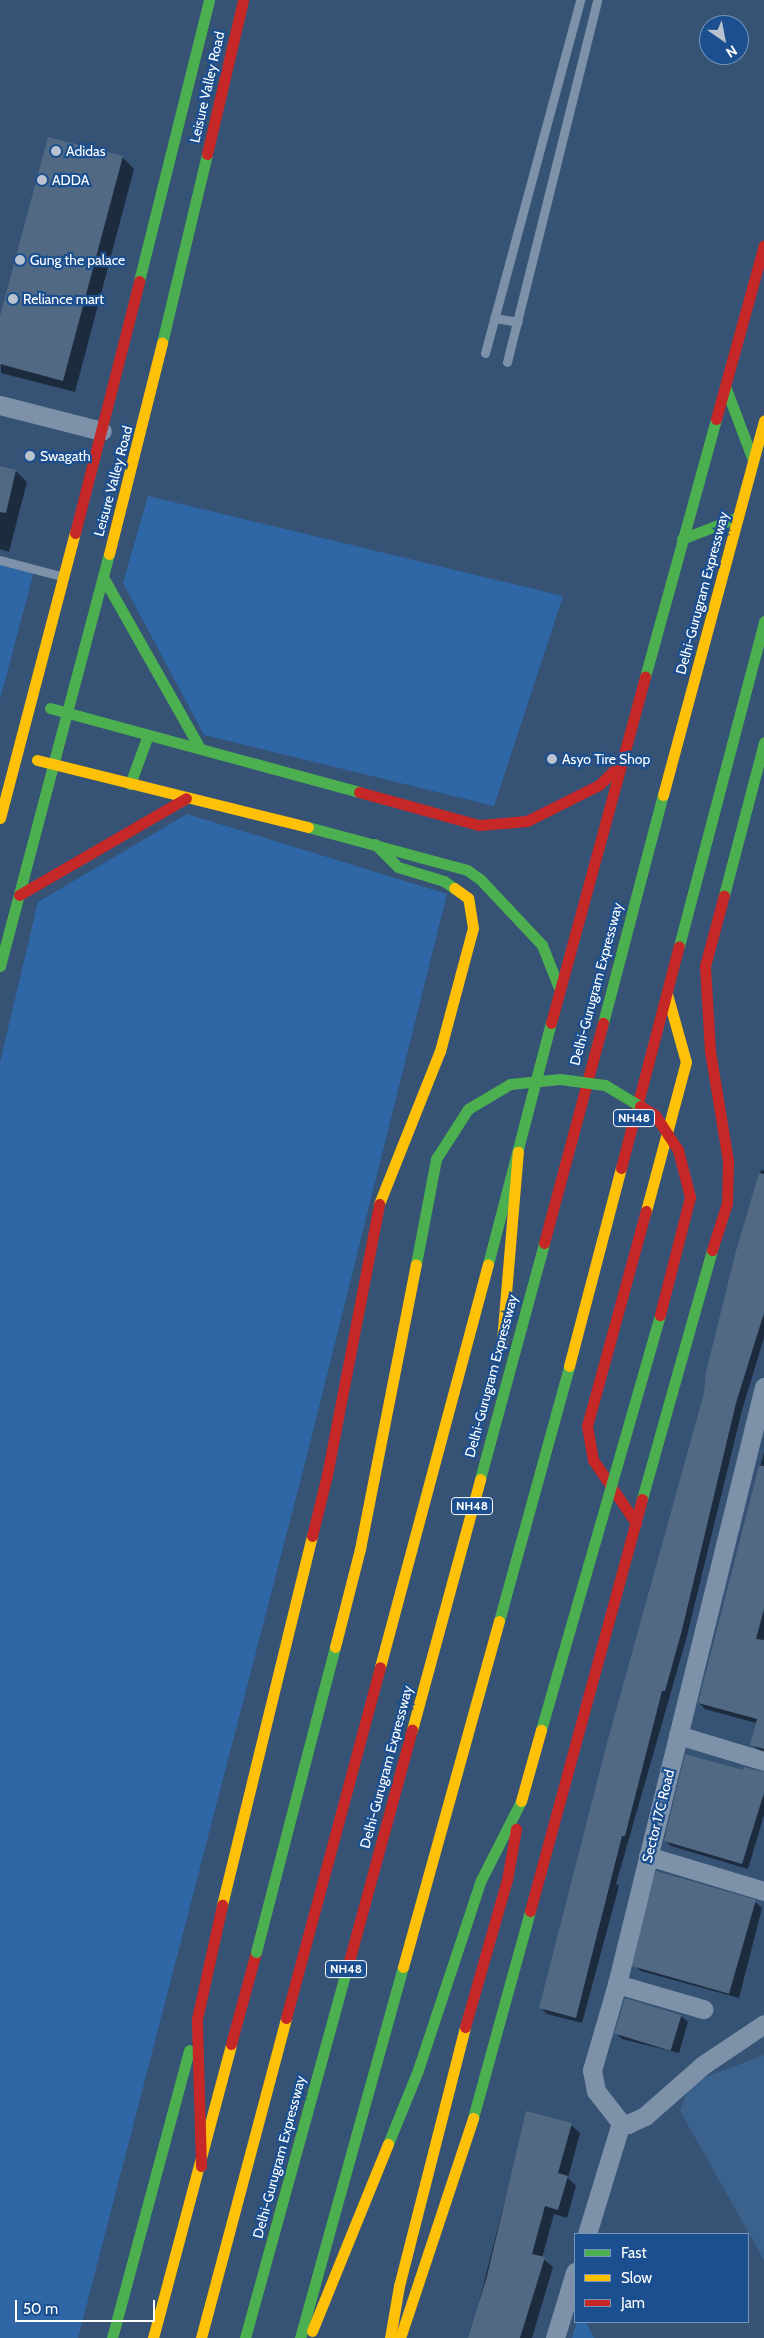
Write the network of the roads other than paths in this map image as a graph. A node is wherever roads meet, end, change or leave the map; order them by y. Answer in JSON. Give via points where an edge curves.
{"nodes":[{"id":1,"x":209,"y":0,"type":"edge"},
{"id":2,"x":243,"y":0,"type":"edge"},
{"id":3,"x":580,"y":0,"type":"edge"},
{"id":4,"x":597,"y":0,"type":"edge"},
{"id":5,"x":568,"y":43,"type":"junction"},
{"id":6,"x":586,"y":46,"type":"junction"},
{"id":7,"x":764,"y":245,"type":"edge"},
{"id":8,"x":494,"y":318,"type":"junction"},
{"id":9,"x":518,"y":322,"type":"junction"},
{"id":10,"x":485,"y":353,"type":"dead end"},
{"id":11,"x":507,"y":362,"type":"dead end"},
{"id":12,"x":725,"y":386,"type":"junction"},
{"id":13,"x":0,"y":405,"type":"edge"},
{"id":14,"x":764,"y":420,"type":"edge"},
{"id":15,"x":102,"y":431,"type":"junction"},
{"id":16,"x":753,"y":460,"type":"junction"},
{"id":17,"x":738,"y":517,"type":"junction"},
{"id":18,"x":682,"y":539,"type":"junction"},
{"id":19,"x":0,"y":560,"type":"edge"},
{"id":20,"x":64,"y":576,"type":"junction"},
{"id":21,"x":103,"y":577,"type":"junction"},
{"id":22,"x":764,"y":621,"type":"edge"},
{"id":23,"x":31,"y":702,"type":"junction"},
{"id":24,"x":753,"y":711,"type":"dead end"},
{"id":25,"x":67,"y":713,"type":"junction"},
{"id":26,"x":148,"y":735,"type":"junction"},
{"id":27,"x":764,"y":742,"type":"edge"},
{"id":28,"x":199,"y":747,"type":"junction"},
{"id":29,"x":17,"y":754,"type":"junction"},
{"id":30,"x":53,"y":765,"type":"junction"},
{"id":31,"x":619,"y":766,"type":"junction"},
{"id":32,"x":130,"y":784,"type":"junction"},
{"id":33,"x":720,"y":788,"type":"junction"},
{"id":34,"x":186,"y":798,"type":"junction"},
{"id":35,"x":0,"y":818,"type":"edge"},
{"id":36,"x":374,"y":844,"type":"junction"},
{"id":37,"x":19,"y":894,"type":"junction"},
{"id":38,"x":0,"y":966,"type":"edge"},
{"id":39,"x":559,"y":988,"type":"junction"},
{"id":40,"x":667,"y":992,"type":"junction"},
{"id":41,"x":518,"y":1152,"type":"junction"},
{"id":42,"x":764,"y":1387,"type":"edge"},
{"id":43,"x":496,"y":1412,"type":"junction"},
{"id":44,"x":636,"y":1523,"type":"junction"},
{"id":45,"x":678,"y":1735,"type":"junction"},
{"id":46,"x":764,"y":1761,"type":"edge"},
{"id":47,"x":521,"y":1800,"type":"junction"},
{"id":48,"x":648,"y":1856,"type":"junction"},
{"id":49,"x":764,"y":1892,"type":"edge"},
{"id":50,"x":617,"y":1984,"type":"junction"},
{"id":51,"x":703,"y":2009,"type":"dead end"},
{"id":52,"x":197,"y":2019,"type":"junction"},
{"id":53,"x":764,"y":2024,"type":"edge"},
{"id":54,"x":621,"y":2123,"type":"junction"},
{"id":55,"x":201,"y":2166,"type":"junction"},
{"id":56,"x":587,"y":2233,"type":"edge"},
{"id":57,"x":574,"y":2275,"type":"edge"},
{"id":58,"x":152,"y":2337,"type":"edge"},
{"id":59,"x":112,"y":2338,"type":"edge"},
{"id":60,"x":201,"y":2338,"type":"edge"},
{"id":61,"x":245,"y":2338,"type":"edge"},
{"id":62,"x":300,"y":2338,"type":"edge"},
{"id":63,"x":309,"y":2338,"type":"edge"},
{"id":64,"x":390,"y":2338,"type":"edge"},
{"id":65,"x":400,"y":2338,"type":"edge"},
{"id":66,"x":555,"y":2338,"type":"edge"}],
"edges":[{"from":1,"to":15,"type":"main road","name":"Leisure Valley Road"},
{"from":2,"to":21,"type":"main road","name":"Leisure Valley Road","via":[[137,449]]},
{"from":3,"to":5,"type":"lane"},
{"from":4,"to":6,"type":"lane"},
{"from":5,"to":6,"type":"lane"},
{"from":5,"to":8,"type":"lane"},
{"from":6,"to":9,"type":"lane"},
{"from":7,"to":12,"type":"main road"},
{"from":8,"to":9,"type":"lane"},
{"from":8,"to":10,"type":"lane"},
{"from":9,"to":11,"type":"lane"},
{"from":12,"to":16,"type":"main road"},
{"from":12,"to":18,"type":"main road"},
{"from":13,"to":15,"type":"street"},
{"from":14,"to":16,"type":"main road","name":"Delhi-Gurugram Expressway","number":"NH48"},
{"from":15,"to":20,"type":"main road","name":"Leisure Valley Road"},
{"from":16,"to":17,"type":"main road","name":"Delhi-Gurugram Expressway","number":"NH48"},
{"from":17,"to":18,"type":"main road"},
{"from":17,"to":43,"type":"main road","name":"Delhi-Gurugram Expressway","number":"NH48"},
{"from":18,"to":31,"type":"main road"},
{"from":19,"to":20,"type":"lane"},
{"from":20,"to":23,"type":"main road","name":"Leisure Valley Road"},
{"from":21,"to":25,"type":"main road","name":"Leisure Valley Road"},
{"from":21,"to":28,"type":"main road"},
{"from":22,"to":33,"type":"main road","number":"NH48"},
{"from":23,"to":25,"type":"main road"},
{"from":23,"to":29,"type":"main road","name":"Leisure Valley Road"},
{"from":24,"to":33,"type":"main road"},
{"from":25,"to":26,"type":"main road"},
{"from":25,"to":30,"type":"main road","name":"Leisure Valley Road"},
{"from":26,"to":28,"type":"main road"},
{"from":26,"to":32,"type":"main road"},
{"from":27,"to":44,"type":"main road","via":[[705,966],[710,1051],[728,1161],[726,1203],[700,1286]]},
{"from":28,"to":31,"type":"main road","via":[[479,825],[526,821],[599,785]]},
{"from":29,"to":30,"type":"main road"},
{"from":29,"to":35,"type":"main road","name":"Leisure Valley Road"},
{"from":30,"to":32,"type":"main road"},
{"from":30,"to":37,"type":"main road","name":"Leisure Valley Road"},
{"from":31,"to":39,"type":"main road"},
{"from":32,"to":34,"type":"main road"},
{"from":33,"to":40,"type":"main road","number":"NH48"},
{"from":34,"to":36,"type":"main road"},
{"from":34,"to":37,"type":"main road"},
{"from":36,"to":39,"type":"main road","via":[[442,861],[467,870],[480,879],[542,945]]},
{"from":36,"to":52,"type":"main road","via":[[398,867],[444,881],[468,898],[474,928],[440,1051],[378,1202],[327,1475],[251,1777]]},
{"from":37,"to":38,"type":"main road","name":"Leisure Valley Road"},
{"from":39,"to":41,"type":"main road"},
{"from":40,"to":44,"type":"main road","via":[[686,1062],[587,1426],[594,1460]]},
{"from":40,"to":62,"type":"main road","number":"NH48","via":[[500,1614]]},
{"from":41,"to":43,"type":"main road"},
{"from":41,"to":60,"type":"main road"},
{"from":42,"to":45,"type":"street","name":"Sector 17C Road"},
{"from":43,"to":61,"type":"main road","name":"Delhi-Gurugram Expressway","number":"NH48","via":[[448,1600]]},
{"from":44,"to":65,"type":"main road","via":[[476,2108]]},
{"from":45,"to":46,"type":"street"},
{"from":45,"to":48,"type":"street","name":"Sector 17C Road"},
{"from":47,"to":55,"type":"main road","bridge":true,"via":[[668,1285],[690,1197],[678,1150],[655,1115],[605,1085],[560,1079],[510,1084],[468,1109],[436,1159],[360,1549]]},
{"from":47,"to":63,"type":"main road","via":[[480,1880],[418,2070]]},
{"from":47,"to":64,"type":"main road","via":[[507,1880],[399,2286]]},
{"from":48,"to":49,"type":"street"},
{"from":48,"to":50,"type":"street","name":"Sector 17C Road"},
{"from":50,"to":51,"type":"street"},
{"from":50,"to":54,"type":"street","name":"Sector 17C Road","via":[[592,2070],[592,2082],[601,2101]]},
{"from":52,"to":55,"type":"main road"},
{"from":52,"to":59,"type":"main road"},
{"from":53,"to":54,"type":"street","via":[[704,2065],[645,2116],[628,2124]]},
{"from":54,"to":56,"type":"street"},
{"from":55,"to":58,"type":"main road"},
{"from":57,"to":66,"type":"street"}]}
